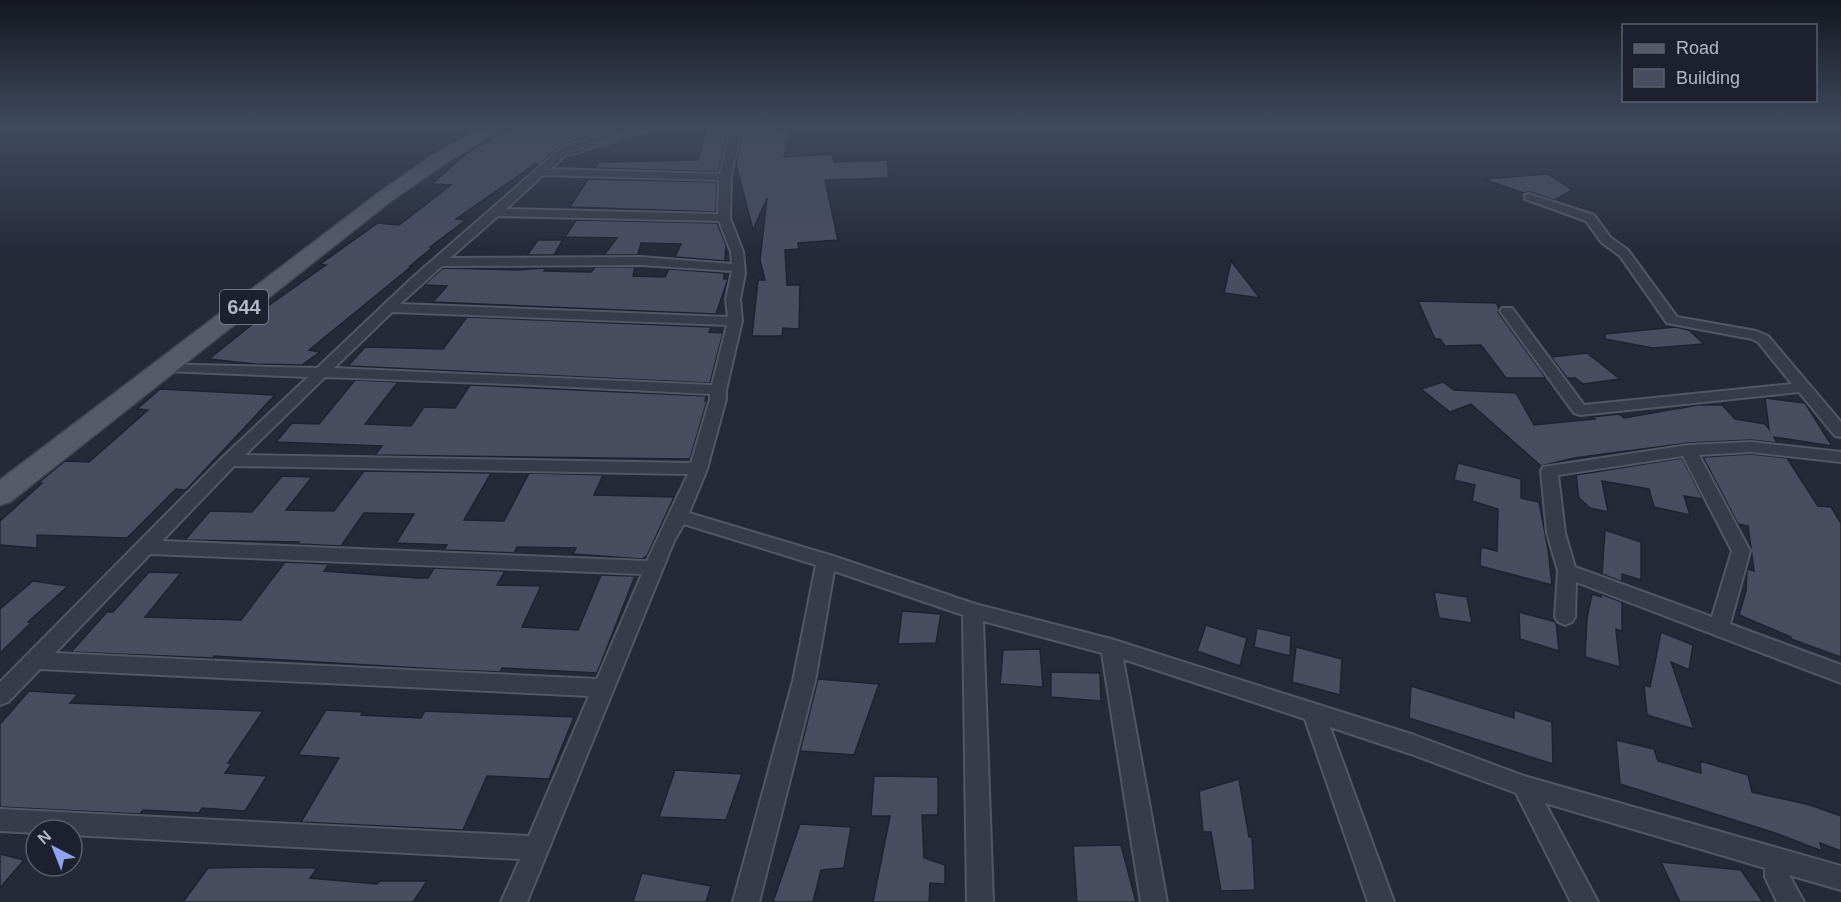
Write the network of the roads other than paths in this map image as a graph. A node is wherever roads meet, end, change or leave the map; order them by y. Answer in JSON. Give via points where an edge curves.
{"nodes":[{"id":1,"x":424,"y":170,"type":"edge"},
{"id":2,"x":727,"y":170,"type":"edge"},
{"id":3,"x":539,"y":172,"type":"joint"},
{"id":4,"x":725,"y":177,"type":"junction"},
{"id":5,"x":1529,"y":197,"type":"dead end"},
{"id":6,"x":494,"y":212,"type":"junction"},
{"id":7,"x":724,"y":218,"type":"junction"},
{"id":8,"x":439,"y":262,"type":"junction"},
{"id":9,"x":738,"y":268,"type":"junction"},
{"id":10,"x":388,"y":308,"type":"junction"},
{"id":11,"x":1507,"y":311,"type":"dead end"},
{"id":12,"x":735,"y":321,"type":"junction"},
{"id":13,"x":164,"y":367,"type":"junction"},
{"id":14,"x":319,"y":373,"type":"junction"},
{"id":15,"x":1804,"y":387,"type":"junction"},
{"id":16,"x":718,"y":390,"type":"junction"},
{"id":17,"x":1841,"y":432,"type":"edge"},
{"id":18,"x":1688,"y":450,"type":"junction"},
{"id":19,"x":1841,"y":457,"type":"edge"},
{"id":20,"x":230,"y":460,"type":"junction"},
{"id":21,"x":699,"y":469,"type":"junction"},
{"id":22,"x":0,"y":495,"type":"edge"},
{"id":23,"x":680,"y":516,"type":"junction"},
{"id":24,"x":145,"y":547,"type":"junction"},
{"id":25,"x":826,"y":561,"type":"junction"},
{"id":26,"x":654,"y":568,"type":"junction"},
{"id":27,"x":1567,"y":570,"type":"junction"},
{"id":28,"x":973,"y":611,"type":"junction"},
{"id":29,"x":1565,"y":617,"type":"dead end"},
{"id":30,"x":1719,"y":627,"type":"junction"},
{"id":31,"x":1111,"y":647,"type":"junction"},
{"id":32,"x":33,"y":660,"type":"junction"},
{"id":33,"x":1841,"y":674,"type":"edge"},
{"id":34,"x":603,"y":688,"type":"junction"},
{"id":35,"x":0,"y":696,"type":"edge"},
{"id":36,"x":1314,"y":713,"type":"junction"},
{"id":37,"x":1524,"y":786,"type":"junction"},
{"id":38,"x":0,"y":820,"type":"edge"},
{"id":39,"x":538,"y":848,"type":"junction"},
{"id":40,"x":1777,"y":859,"type":"junction"},
{"id":41,"x":1841,"y":878,"type":"edge"},
{"id":42,"x":514,"y":902,"type":"edge"},
{"id":43,"x":746,"y":902,"type":"edge"},
{"id":44,"x":980,"y":902,"type":"edge"},
{"id":45,"x":1154,"y":902,"type":"edge"},
{"id":46,"x":1381,"y":902,"type":"edge"},
{"id":47,"x":1585,"y":902,"type":"edge"},
{"id":48,"x":1791,"y":902,"type":"edge"}],
"edges":[{"from":1,"to":13,"type":"main road","number":"644"},
{"from":2,"to":4,"type":"street"},
{"from":3,"to":4,"type":"street"},
{"from":3,"to":6,"type":"street"},
{"from":4,"to":7,"type":"street"},
{"from":5,"to":15,"type":"street","via":[[1590,218],[1606,240],[1638,270],[1672,320],[1756,335]]},
{"from":6,"to":7,"type":"street"},
{"from":6,"to":8,"type":"street"},
{"from":7,"to":9,"type":"street","via":[[737,252]]},
{"from":8,"to":9,"type":"street","via":[[641,261]]},
{"from":8,"to":10,"type":"street"},
{"from":9,"to":12,"type":"street","via":[[733,299]]},
{"from":10,"to":12,"type":"street"},
{"from":10,"to":14,"type":"street"},
{"from":11,"to":15,"type":"street","via":[[1581,410]]},
{"from":12,"to":16,"type":"street"},
{"from":13,"to":14,"type":"street"},
{"from":13,"to":22,"type":"main road","number":"644"},
{"from":14,"to":16,"type":"street"},
{"from":14,"to":20,"type":"street"},
{"from":15,"to":17,"type":"street"},
{"from":16,"to":21,"type":"street"},
{"from":18,"to":19,"type":"street","via":[[1751,447]]},
{"from":18,"to":27,"type":"street","via":[[1550,471],[1556,533]]},
{"from":18,"to":30,"type":"street","via":[[1741,551]]},
{"from":20,"to":21,"type":"street"},
{"from":20,"to":24,"type":"street"},
{"from":21,"to":23,"type":"street"},
{"from":23,"to":25,"type":"street"},
{"from":23,"to":26,"type":"street"},
{"from":24,"to":26,"type":"street"},
{"from":24,"to":32,"type":"street"},
{"from":25,"to":28,"type":"street"},
{"from":25,"to":43,"type":"street","via":[[804,681]]},
{"from":26,"to":34,"type":"street"},
{"from":27,"to":29,"type":"street"},
{"from":27,"to":30,"type":"street"},
{"from":28,"to":31,"type":"street"},
{"from":28,"to":44,"type":"street"},
{"from":30,"to":33,"type":"street"},
{"from":31,"to":36,"type":"street"},
{"from":31,"to":45,"type":"street"},
{"from":32,"to":34,"type":"street"},
{"from":32,"to":35,"type":"street"},
{"from":34,"to":39,"type":"street"},
{"from":36,"to":37,"type":"street"},
{"from":36,"to":46,"type":"street"},
{"from":37,"to":40,"type":"street"},
{"from":37,"to":47,"type":"street"},
{"from":38,"to":39,"type":"street"},
{"from":39,"to":42,"type":"street"},
{"from":40,"to":41,"type":"street"},
{"from":40,"to":48,"type":"street","via":[[1777,877]]}]}
